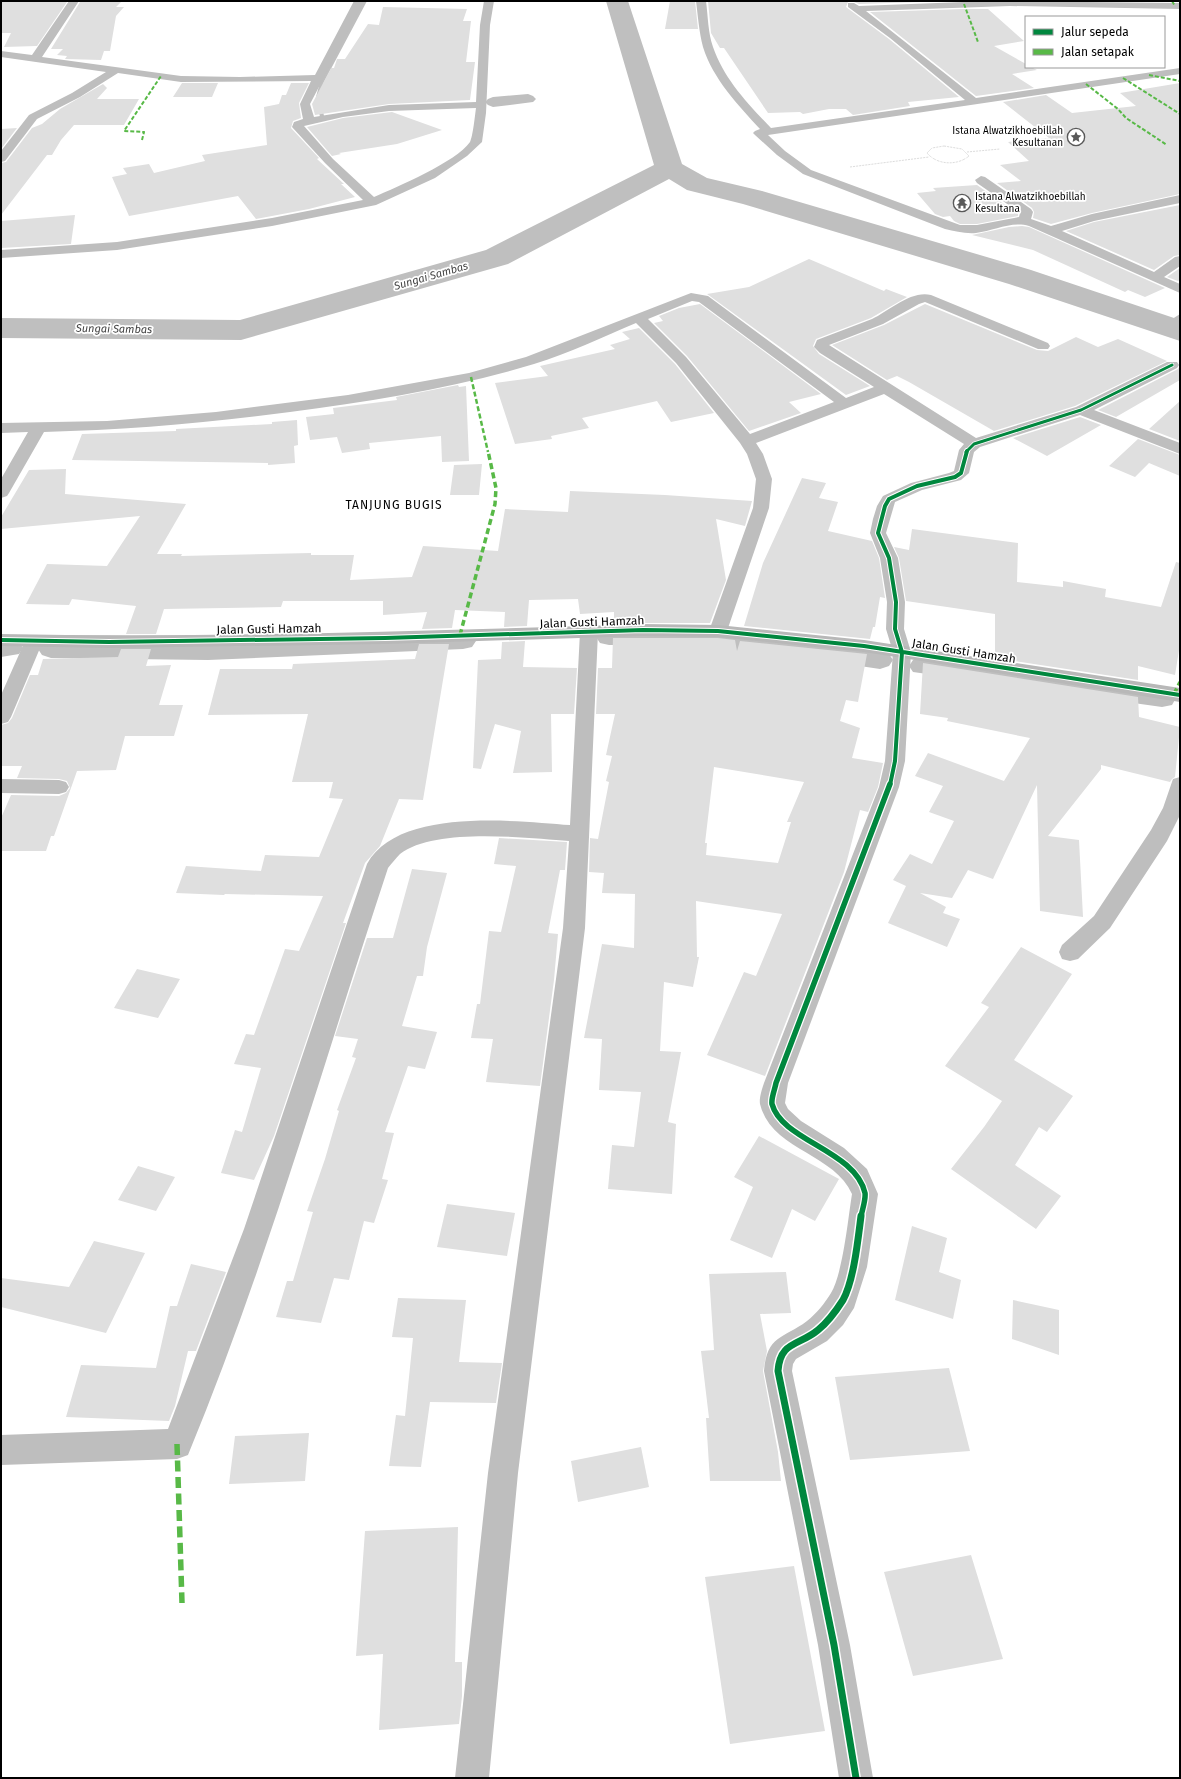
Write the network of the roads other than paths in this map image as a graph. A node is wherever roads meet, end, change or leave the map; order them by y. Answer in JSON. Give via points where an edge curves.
{"nodes":[{"id":1,"x":74,"y":1,"type":"edge"},
{"id":2,"x":359,"y":1,"type":"edge"},
{"id":3,"x":489,"y":1,"type":"edge"},
{"id":4,"x":701,"y":1,"type":"edge"},
{"id":5,"x":845,"y":1,"type":"edge"},
{"id":6,"x":1013,"y":3,"type":"edge"},
{"id":7,"x":1180,"y":6,"type":"edge"},
{"id":8,"x":857,"y":9,"type":"junction"},
{"id":9,"x":1047,"y":13,"type":"dead end"},
{"id":10,"x":1,"y":54,"type":"edge"},
{"id":11,"x":35,"y":58,"type":"junction"},
{"id":12,"x":1139,"y":68,"type":"edge"},
{"id":13,"x":116,"y":70,"type":"junction"},
{"id":14,"x":1180,"y":71,"type":"edge"},
{"id":15,"x":1149,"y":75,"type":"junction"},
{"id":16,"x":318,"y":78,"type":"junction"},
{"id":17,"x":974,"y":102,"type":"junction"},
{"id":18,"x":481,"y":105,"type":"junction"},
{"id":19,"x":309,"y":121,"type":"junction"},
{"id":20,"x":768,"y":131,"type":"junction"},
{"id":21,"x":1,"y":159,"type":"edge"},
{"id":22,"x":981,"y":180,"type":"dead end"},
{"id":23,"x":1180,"y":199,"type":"edge"},
{"id":24,"x":372,"y":202,"type":"junction"},
{"id":25,"x":1024,"y":221,"type":"junction"},
{"id":26,"x":1050,"y":230,"type":"junction"},
{"id":27,"x":1,"y":254,"type":"edge"},
{"id":28,"x":1180,"y":260,"type":"edge"},
{"id":29,"x":1154,"y":278,"type":"junction"},
{"id":30,"x":1180,"y":289,"type":"edge"},
{"id":31,"x":638,"y":317,"type":"junction"},
{"id":32,"x":1043,"y":346,"type":"dead end"},
{"id":33,"x":1172,"y":365,"type":"dead end"},
{"id":34,"x":885,"y":388,"type":"junction"},
{"id":35,"x":844,"y":403,"type":"junction"},
{"id":36,"x":1081,"y":410,"type":"junction"},
{"id":37,"x":1,"y":428,"type":"edge"},
{"id":38,"x":38,"y":428,"type":"junction"},
{"id":39,"x":747,"y":441,"type":"junction"},
{"id":40,"x":974,"y":444,"type":"junction"},
{"id":41,"x":1180,"y":449,"type":"edge"},
{"id":42,"x":1,"y":493,"type":"edge"},
{"id":43,"x":718,"y":631,"type":"junction"},
{"id":44,"x":589,"y":632,"type":"junction"},
{"id":45,"x":1,"y":640,"type":"edge"},
{"id":46,"x":34,"y":641,"type":"junction"},
{"id":47,"x":902,"y":652,"type":"junction"},
{"id":48,"x":1180,"y":695,"type":"edge"},
{"id":49,"x":1,"y":717,"type":"edge"},
{"id":50,"x":1180,"y":784,"type":"edge"},
{"id":51,"x":1,"y":786,"type":"edge"},
{"id":52,"x":59,"y":787,"type":"dead end"},
{"id":53,"x":580,"y":834,"type":"junction"},
{"id":54,"x":1070,"y":952,"type":"dead end"},
{"id":55,"x":1,"y":1450,"type":"edge"},
{"id":56,"x":472,"y":1778,"type":"edge"},
{"id":57,"x":856,"y":1778,"type":"edge"}],
"edges":[{"from":1,"to":11,"type":"street"},
{"from":2,"to":16,"type":"street"},
{"from":3,"to":18,"type":"street","via":[[485,25]]},
{"from":4,"to":20,"type":"street","via":[[703,26],[715,62],[742,103]]},
{"from":5,"to":8,"type":"street"},
{"from":6,"to":7,"type":"street"},
{"from":6,"to":8,"type":"street"},
{"from":6,"to":9,"type":"street"},
{"from":8,"to":17,"type":"street"},
{"from":10,"to":11,"type":"street"},
{"from":11,"to":13,"type":"street"},
{"from":12,"to":15,"type":"street"},
{"from":13,"to":16,"type":"street","via":[[182,79]]},
{"from":13,"to":21,"type":"street","via":[[76,95],[33,117]]},
{"from":14,"to":15,"type":"street"},
{"from":15,"to":17,"type":"street"},
{"from":16,"to":19,"type":"street","via":[[305,104]]},
{"from":17,"to":20,"type":"street"},
{"from":18,"to":19,"type":"street","via":[[426,106]]},
{"from":18,"to":24,"type":"street","via":[[478,136],[470,148],[431,175]]},
{"from":19,"to":24,"type":"street","via":[[297,126]]},
{"from":20,"to":25,"type":"street","via":[[759,133],[807,172],[962,230],[970,231],[1013,221]]},
{"from":22,"to":25,"type":"street","via":[[1027,212]]},
{"from":23,"to":26,"type":"street"},
{"from":24,"to":27,"type":"street","via":[[265,224],[117,246]]},
{"from":25,"to":26,"type":"street"},
{"from":26,"to":29,"type":"street"},
{"from":28,"to":29,"type":"street"},
{"from":29,"to":30,"type":"street"},
{"from":31,"to":35,"type":"street","via":[[686,298],[702,299]]},
{"from":31,"to":38,"type":"street","via":[[514,367],[355,399],[160,423]]},
{"from":31,"to":39,"type":"street","via":[[681,360]]},
{"from":32,"to":34,"type":"street","via":[[935,300],[920,298],[878,322],[821,345]]},
{"from":33,"to":36,"type":"street"},
{"from":34,"to":35,"type":"street"},
{"from":34,"to":40,"type":"street"},
{"from":35,"to":39,"type":"street"},
{"from":36,"to":40,"type":"street"},
{"from":36,"to":41,"type":"street"},
{"from":37,"to":38,"type":"street"},
{"from":38,"to":42,"type":"street"},
{"from":39,"to":43,"type":"street","via":[[756,454],[764,479],[761,508]]},
{"from":40,"to":47,"type":"street","via":[[967,450],[961,473],[905,492],[890,499],[885,506],[878,533],[890,558],[896,602],[895,629]]},
{"from":43,"to":44,"type":"street","name":"Jalan Gusti Hamzah"},
{"from":43,"to":47,"type":"street","name":"Jalan Gusti Hamzah"},
{"from":44,"to":46,"type":"street","name":"Jalan Gusti Hamzah","via":[[384,638]]},
{"from":44,"to":53,"type":"street"},
{"from":45,"to":46,"type":"street","name":"Jalan Gusti Hamzah"},
{"from":46,"to":49,"type":"street"},
{"from":47,"to":48,"type":"street","name":"Jalan Gusti Hamzah"},
{"from":47,"to":57,"type":"street","via":[[895,761],[889,787],[776,1083],[772,1103],[779,1117],[792,1129],[835,1156],[858,1178],[865,1194],[853,1267],[844,1298],[833,1315],[817,1331],[786,1349],[778,1359],[778,1371],[834,1645]]},
{"from":50,"to":54,"type":"street","via":[[1173,808],[1159,836],[1102,922]]},
{"from":51,"to":52,"type":"street"},
{"from":53,"to":55,"type":"street","via":[[496,828],[460,830],[415,838],[397,845],[383,856],[378,864],[341,973],[251,1247],[208,1369],[177,1444]]},
{"from":53,"to":56,"type":"street","via":[[571,951],[503,1473]]}]}
